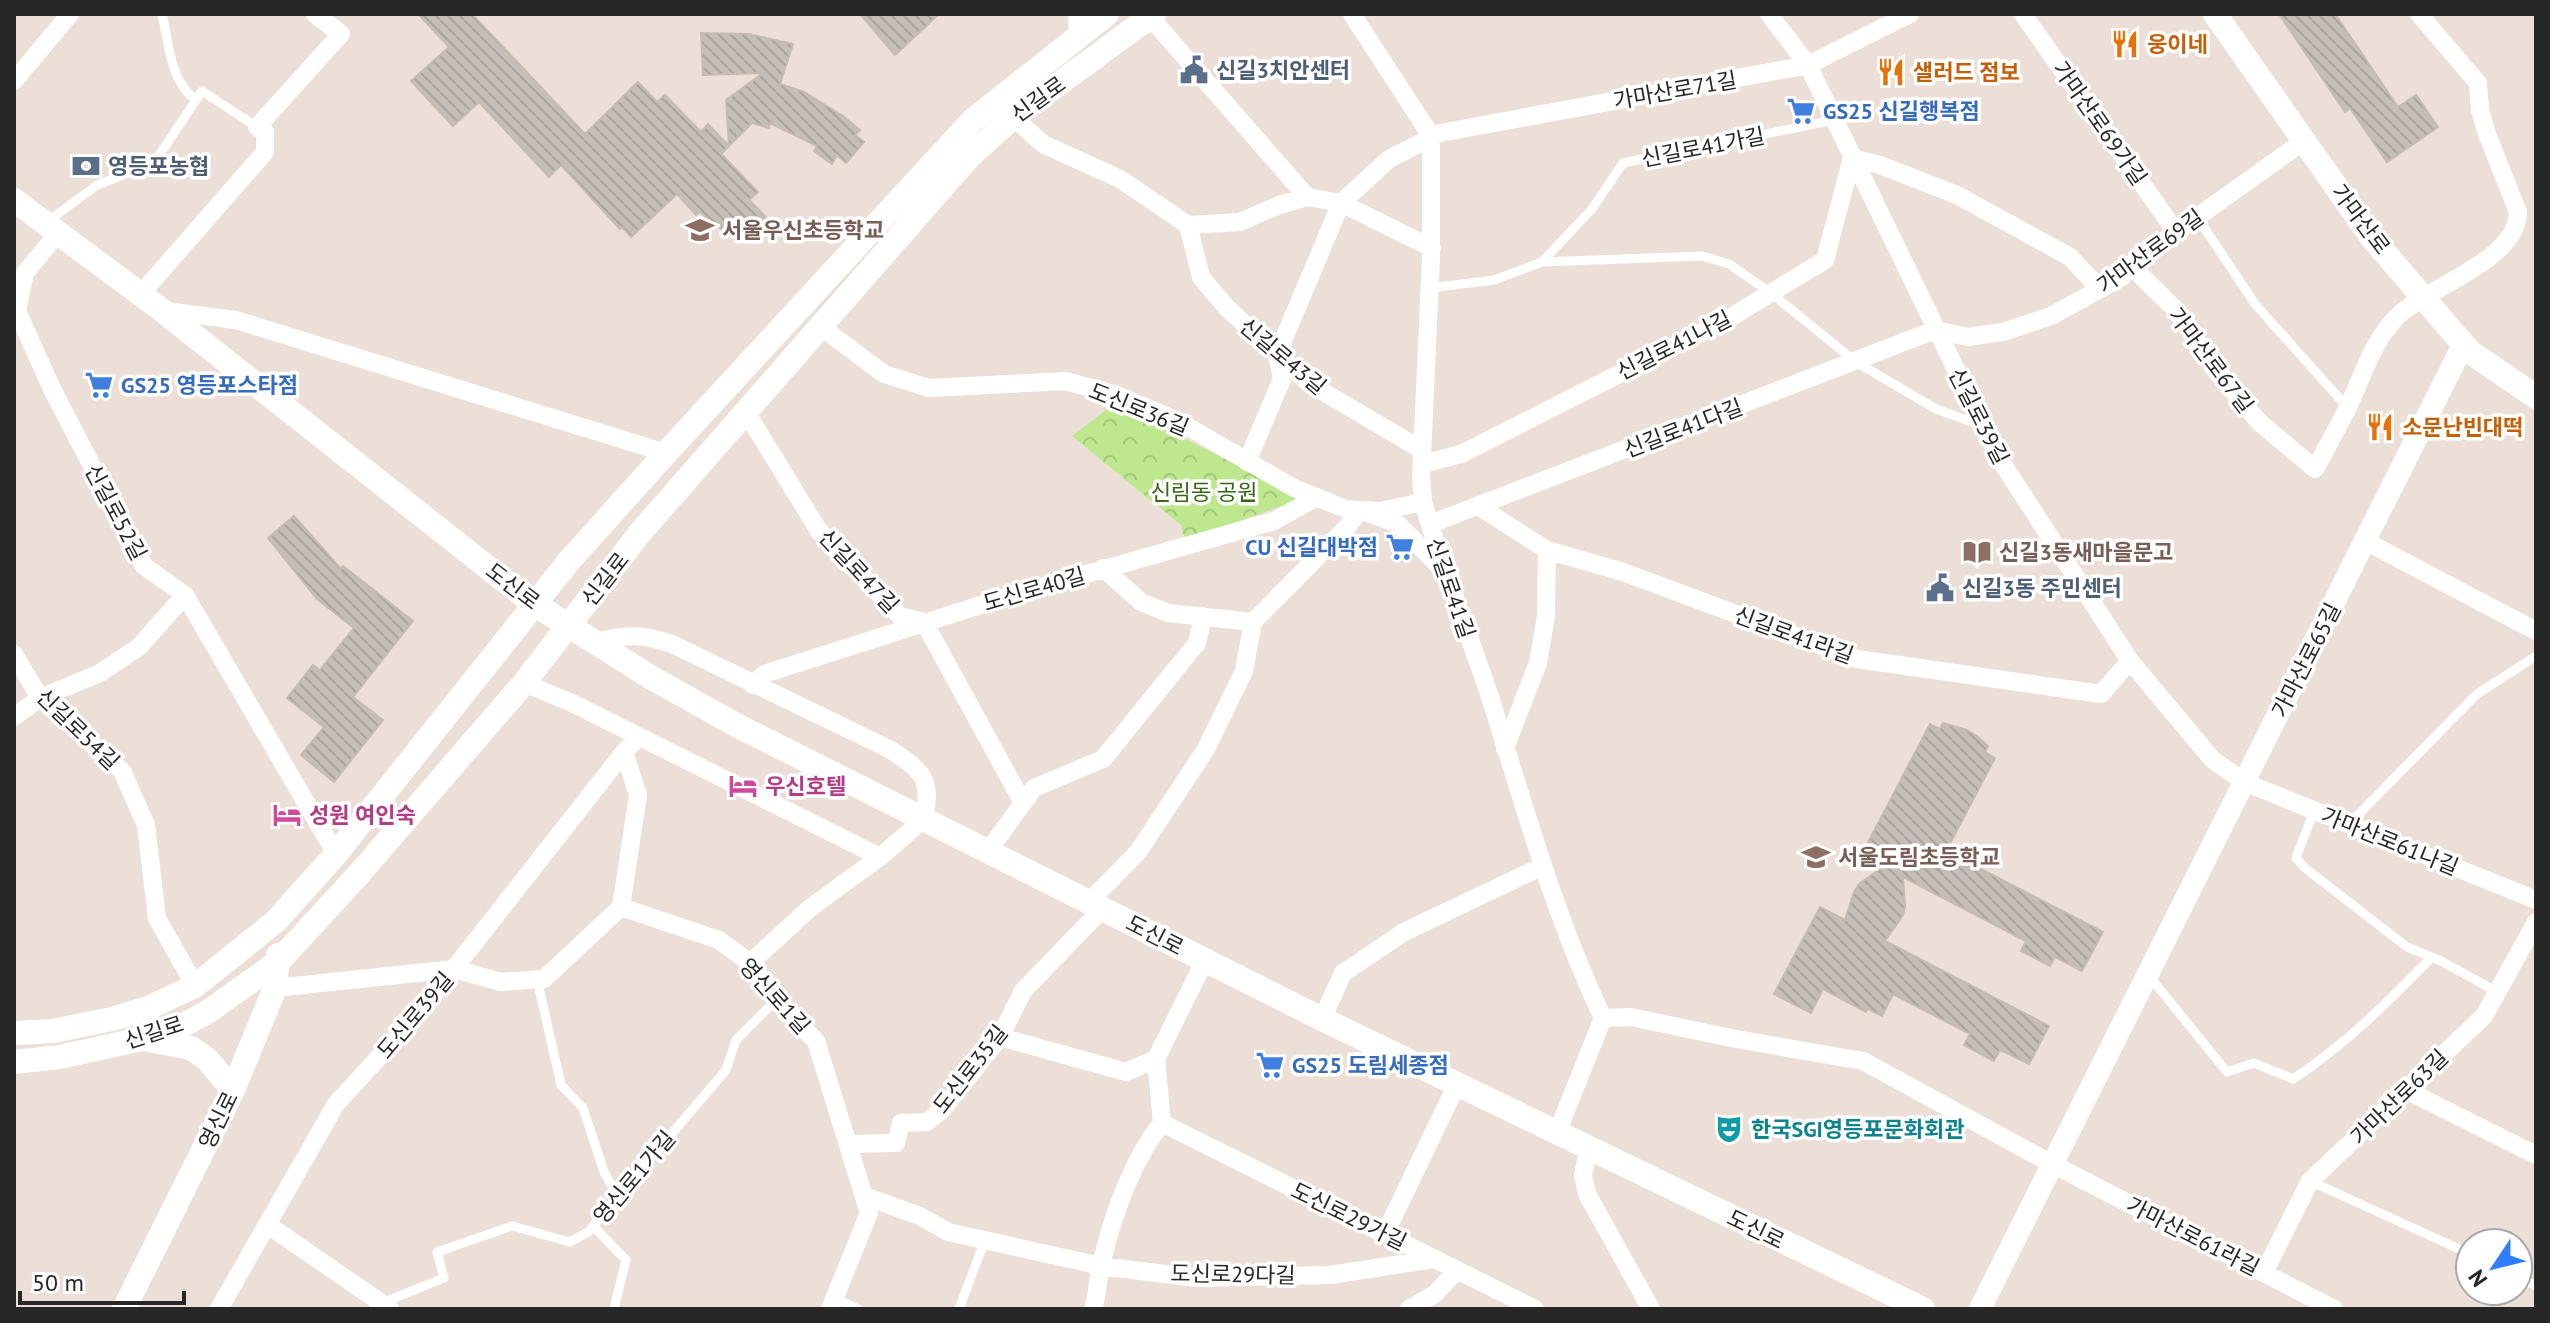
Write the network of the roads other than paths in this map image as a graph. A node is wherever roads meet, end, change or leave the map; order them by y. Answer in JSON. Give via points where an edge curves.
{"nodes":[{"id":1,"x":70,"y":14,"type":"edge"},
{"id":2,"x":162,"y":14,"type":"edge"},
{"id":3,"x":1107,"y":14,"type":"edge"},
{"id":4,"x":1353,"y":14,"type":"edge"},
{"id":5,"x":1769,"y":14,"type":"edge"},
{"id":6,"x":1910,"y":14,"type":"edge"},
{"id":7,"x":2023,"y":14,"type":"edge"},
{"id":8,"x":2215,"y":14,"type":"edge"},
{"id":9,"x":2419,"y":14,"type":"edge"},
{"id":10,"x":318,"y":15,"type":"edge"},
{"id":11,"x":1152,"y":16,"type":"edge"},
{"id":12,"x":1078,"y":26,"type":"edge"},
{"id":13,"x":1808,"y":65,"type":"junction"},
{"id":14,"x":14,"y":81,"type":"edge"},
{"id":15,"x":196,"y":99,"type":"junction"},
{"id":16,"x":1013,"y":117,"type":"junction"},
{"id":17,"x":1834,"y":120,"type":"junction"},
{"id":18,"x":257,"y":127,"type":"junction"},
{"id":19,"x":1431,"y":136,"type":"junction"},
{"id":20,"x":2304,"y":141,"type":"junction"},
{"id":21,"x":1852,"y":158,"type":"junction"},
{"id":22,"x":1307,"y":197,"type":"junction"},
{"id":23,"x":14,"y":200,"type":"edge"},
{"id":24,"x":1341,"y":203,"type":"junction"},
{"id":25,"x":2197,"y":217,"type":"junction"},
{"id":26,"x":1188,"y":225,"type":"junction"},
{"id":27,"x":52,"y":228,"type":"junction"},
{"id":28,"x":2176,"y":232,"type":"junction"},
{"id":29,"x":1432,"y":248,"type":"junction"},
{"id":30,"x":1542,"y":262,"type":"junction"},
{"id":31,"x":2130,"y":265,"type":"junction"},
{"id":32,"x":19,"y":269,"type":"edge"},
{"id":33,"x":1430,"y":288,"type":"junction"},
{"id":34,"x":2100,"y":289,"type":"junction"},
{"id":35,"x":1771,"y":293,"type":"junction"},
{"id":36,"x":141,"y":294,"type":"junction"},
{"id":37,"x":2423,"y":298,"type":"junction"},
{"id":38,"x":163,"y":311,"type":"junction"},
{"id":39,"x":821,"y":327,"type":"junction"},
{"id":40,"x":1935,"y":330,"type":"junction"},
{"id":41,"x":2463,"y":345,"type":"junction"},
{"id":42,"x":1277,"y":355,"type":"junction"},
{"id":43,"x":1856,"y":362,"type":"junction"},
{"id":44,"x":2536,"y":397,"type":"edge"},
{"id":45,"x":2348,"y":408,"type":"junction"},
{"id":46,"x":746,"y":412,"type":"junction"},
{"id":47,"x":1983,"y":426,"type":"junction"},
{"id":48,"x":666,"y":453,"type":"junction"},
{"id":49,"x":1422,"y":457,"type":"junction"},
{"id":50,"x":1247,"y":462,"type":"junction"},
{"id":51,"x":1317,"y":497,"type":"junction"},
{"id":52,"x":1423,"y":502,"type":"junction"},
{"id":53,"x":1478,"y":506,"type":"junction"},
{"id":54,"x":1360,"y":510,"type":"junction"},
{"id":55,"x":1430,"y":524,"type":"junction"},
{"id":56,"x":2365,"y":541,"type":"junction"},
{"id":57,"x":1547,"y":550,"type":"junction"},
{"id":58,"x":1103,"y":568,"type":"junction"},
{"id":59,"x":1446,"y":573,"type":"junction"},
{"id":60,"x":185,"y":595,"type":"junction"},
{"id":61,"x":534,"y":604,"type":"junction"},
{"id":62,"x":1203,"y":616,"type":"junction"},
{"id":63,"x":924,"y":622,"type":"junction"},
{"id":64,"x":1253,"y":622,"type":"junction"},
{"id":65,"x":569,"y":625,"type":"junction"},
{"id":66,"x":2536,"y":631,"type":"edge"},
{"id":67,"x":596,"y":642,"type":"junction"},
{"id":68,"x":14,"y":654,"type":"edge"},
{"id":69,"x":2536,"y":656,"type":"edge"},
{"id":70,"x":2130,"y":661,"type":"junction"},
{"id":71,"x":524,"y":683,"type":"junction"},
{"id":72,"x":753,"y":685,"type":"junction"},
{"id":73,"x":40,"y":698,"type":"junction"},
{"id":74,"x":14,"y":717,"type":"edge"},
{"id":75,"x":638,"y":738,"type":"junction"},
{"id":76,"x":1505,"y":748,"type":"junction"},
{"id":77,"x":624,"y":752,"type":"junction"},
{"id":78,"x":2244,"y":782,"type":"junction"},
{"id":79,"x":1023,"y":803,"type":"junction"},
{"id":80,"x":2314,"y":811,"type":"junction"},
{"id":81,"x":924,"y":819,"type":"junction"},
{"id":82,"x":2349,"y":825,"type":"junction"},
{"id":83,"x":988,"y":851,"type":"junction"},
{"id":84,"x":336,"y":854,"type":"junction"},
{"id":85,"x":880,"y":857,"type":"junction"},
{"id":86,"x":1543,"y":866,"type":"junction"},
{"id":87,"x":2536,"y":900,"type":"edge"},
{"id":88,"x":1096,"y":905,"type":"junction"},
{"id":89,"x":621,"y":907,"type":"junction"},
{"id":90,"x":276,"y":921,"type":"junction"},
{"id":91,"x":2536,"y":922,"type":"edge"},
{"id":92,"x":2432,"y":957,"type":"junction"},
{"id":93,"x":1205,"y":960,"type":"junction"},
{"id":94,"x":278,"y":962,"type":"junction"},
{"id":95,"x":750,"y":963,"type":"junction"},
{"id":96,"x":454,"y":969,"type":"junction"},
{"id":97,"x":2147,"y":974,"type":"junction"},
{"id":98,"x":537,"y":979,"type":"junction"},
{"id":99,"x":195,"y":986,"type":"junction"},
{"id":100,"x":275,"y":988,"type":"junction"},
{"id":101,"x":2499,"y":993,"type":"junction"},
{"id":102,"x":776,"y":1000,"type":"junction"},
{"id":103,"x":1603,"y":1018,"type":"junction"},
{"id":104,"x":1322,"y":1019,"type":"junction"},
{"id":105,"x":14,"y":1033,"type":"edge"},
{"id":106,"x":1000,"y":1037,"type":"junction"},
{"id":107,"x":141,"y":1039,"type":"junction"},
{"id":108,"x":1156,"y":1059,"type":"junction"},
{"id":109,"x":14,"y":1062,"type":"edge"},
{"id":110,"x":1457,"y":1084,"type":"junction"},
{"id":111,"x":233,"y":1090,"type":"junction"},
{"id":112,"x":2406,"y":1090,"type":"junction"},
{"id":113,"x":1162,"y":1123,"type":"junction"},
{"id":114,"x":1557,"y":1133,"type":"junction"},
{"id":115,"x":848,"y":1144,"type":"junction"},
{"id":116,"x":1589,"y":1148,"type":"junction"},
{"id":117,"x":2536,"y":1155,"type":"edge"},
{"id":118,"x":2052,"y":1164,"type":"junction"},
{"id":119,"x":2310,"y":1181,"type":"junction"},
{"id":120,"x":864,"y":1196,"type":"junction"},
{"id":121,"x":618,"y":1197,"type":"junction"},
{"id":122,"x":268,"y":1225,"type":"junction"},
{"id":123,"x":593,"y":1226,"type":"junction"},
{"id":124,"x":1385,"y":1234,"type":"junction"},
{"id":125,"x":985,"y":1240,"type":"junction"},
{"id":126,"x":2454,"y":1247,"type":"edge"},
{"id":127,"x":1434,"y":1259,"type":"junction"},
{"id":128,"x":1101,"y":1266,"type":"junction"},
{"id":129,"x":1457,"y":1270,"type":"junction"},
{"id":130,"x":2264,"y":1273,"type":"junction"},
{"id":131,"x":833,"y":1303,"type":"edge"},
{"id":132,"x":386,"y":1306,"type":"edge"},
{"id":133,"x":124,"y":1309,"type":"edge"},
{"id":134,"x":219,"y":1309,"type":"edge"},
{"id":135,"x":614,"y":1309,"type":"edge"},
{"id":136,"x":858,"y":1309,"type":"edge"},
{"id":137,"x":959,"y":1309,"type":"edge"},
{"id":138,"x":1093,"y":1309,"type":"edge"},
{"id":139,"x":1409,"y":1309,"type":"edge"},
{"id":140,"x":1535,"y":1309,"type":"edge"},
{"id":141,"x":1651,"y":1309,"type":"edge"},
{"id":142,"x":1923,"y":1309,"type":"edge"},
{"id":143,"x":1980,"y":1309,"type":"edge"},
{"id":144,"x":2334,"y":1309,"type":"edge"}],
"edges":[{"from":1,"to":14,"type":"street"},
{"from":2,"to":15,"type":"lane","via":[[180,82]]},
{"from":3,"to":12,"type":"main road","name":"신길로"},
{"from":4,"to":19,"type":"street"},
{"from":5,"to":13,"type":"street","name":"신길로39길"},
{"from":6,"to":13,"type":"street","name":"가마산로71길"},
{"from":7,"to":28,"type":"street","name":"가마산로69가길"},
{"from":8,"to":20,"type":"main road","name":"가마산로"},
{"from":9,"to":37,"type":"street","name":"가마산로67길","via":[[2478,83],[2487,134],[2518,212],[2502,248]]},
{"from":10,"to":18,"type":"street","via":[[341,34]]},
{"from":11,"to":16,"type":"main road","name":"신길로"},
{"from":11,"to":22,"type":"street"},
{"from":12,"to":48,"type":"main road","name":"신길로","via":[[962,131]]},
{"from":13,"to":17,"type":"street","name":"신길로39길"},
{"from":13,"to":19,"type":"street","name":"가마산로71길"},
{"from":15,"to":18,"type":"lane","via":[[202,91]]},
{"from":15,"to":27,"type":"lane","via":[[154,163],[97,185]]},
{"from":16,"to":26,"type":"street","via":[[1043,144],[1120,179]]},
{"from":16,"to":39,"type":"main road","name":"신길로","via":[[968,158]]},
{"from":17,"to":21,"type":"street","name":"신길로39길"},
{"from":17,"to":30,"type":"lane","name":"신길로41가길","via":[[1623,163],[1592,209]]},
{"from":18,"to":36,"type":"street","via":[[265,132],[265,152]]},
{"from":19,"to":24,"type":"street","via":[[1389,159]]},
{"from":19,"to":29,"type":"street","name":"신길로41길"},
{"from":20,"to":25,"type":"street","name":"가마산로69길"},
{"from":20,"to":37,"type":"main road","name":"가마산로","via":[[2372,238]]},
{"from":21,"to":34,"type":"street","via":[[1957,195],[2070,257]]},
{"from":21,"to":35,"type":"street","name":"신길로41나길","via":[[1825,260]]},
{"from":21,"to":40,"type":"street","name":"신길로39길"},
{"from":22,"to":24,"type":"street"},
{"from":22,"to":26,"type":"street","via":[[1240,222]]},
{"from":23,"to":27,"type":"main road","name":"도신로"},
{"from":24,"to":29,"type":"street"},
{"from":24,"to":42,"type":"street"},
{"from":25,"to":28,"type":"street","name":"가마산로69길"},
{"from":25,"to":45,"type":"lane","via":[[2255,304]]},
{"from":26,"to":42,"type":"street","name":"신길로43길","via":[[1201,277]]},
{"from":27,"to":32,"type":"street","name":"신길로52길"},
{"from":27,"to":36,"type":"main road","name":"도신로"},
{"from":28,"to":31,"type":"street","name":"가마산로69길"},
{"from":29,"to":33,"type":"street","name":"신길로41길"},
{"from":30,"to":33,"type":"lane","name":"신길로41가길","via":[[1494,280]]},
{"from":30,"to":35,"type":"lane","via":[[1702,256],[1729,264]]},
{"from":31,"to":34,"type":"street","name":"가마산로69길","via":[[2122,277]]},
{"from":31,"to":45,"type":"street","name":"가마산로67길","via":[[2177,311],[2216,371],[2259,422],[2315,469]]},
{"from":32,"to":60,"type":"street","name":"신길로52길","via":[[17,311],[53,391],[144,566]]},
{"from":33,"to":49,"type":"street","name":"신길로41길"},
{"from":34,"to":40,"type":"street","name":"가마산로69길","via":[[2051,316],[2003,332],[1968,337]]},
{"from":35,"to":43,"type":"lane"},
{"from":35,"to":49,"type":"street","name":"신길로41나길","via":[[1461,454]]},
{"from":36,"to":38,"type":"main road","name":"도신로"},
{"from":37,"to":41,"type":"main road","name":"가마산로"},
{"from":37,"to":45,"type":"street","name":"가마산로67길","via":[[2388,329],[2366,363]]},
{"from":38,"to":48,"type":"street","via":[[236,320]]},
{"from":38,"to":61,"type":"main road","name":"도신로"},
{"from":39,"to":46,"type":"main road","name":"신길로"},
{"from":39,"to":50,"type":"street","name":"도신로36길","via":[[884,374],[929,388],[1065,381],[1117,395],[1178,421]]},
{"from":40,"to":43,"type":"street","name":"신길로41다길"},
{"from":40,"to":47,"type":"street","name":"신길로39길"},
{"from":41,"to":44,"type":"main road","name":"가마산로"},
{"from":41,"to":56,"type":"street","name":"가마산로65길"},
{"from":42,"to":49,"type":"street","name":"신길로43길","via":[[1310,384]]},
{"from":42,"to":50,"type":"street","via":[[1282,379]]},
{"from":43,"to":47,"type":"lane","via":[[1936,409]]},
{"from":43,"to":53,"type":"street","name":"신길로41다길"},
{"from":46,"to":63,"type":"street","name":"신길로47길","via":[[819,531],[900,616]]},
{"from":46,"to":65,"type":"main road","name":"신길로","via":[[639,534]]},
{"from":47,"to":70,"type":"street","name":"신길로39길"},
{"from":48,"to":61,"type":"main road","name":"신길로"},
{"from":49,"to":52,"type":"street","name":"신길로41길"},
{"from":50,"to":51,"type":"street","name":"도신로36길"},
{"from":51,"to":54,"type":"street","name":"도신로36길"},
{"from":51,"to":58,"type":"street","name":"도신로40길","via":[[1274,521]]},
{"from":52,"to":54,"type":"street","name":"도신로36길"},
{"from":52,"to":55,"type":"street","name":"신길로41길"},
{"from":53,"to":55,"type":"street","name":"신길로41다길"},
{"from":53,"to":57,"type":"street","name":"신길로41라길"},
{"from":54,"to":59,"type":"street","name":"도신로36길","via":[[1398,524]]},
{"from":54,"to":64,"type":"street"},
{"from":55,"to":59,"type":"street","name":"신길로41길"},
{"from":56,"to":66,"type":"street"},
{"from":56,"to":78,"type":"street","name":"가마산로65길"},
{"from":57,"to":70,"type":"street","name":"신길로41라길","via":[[1623,572],[1857,659],[2101,694]]},
{"from":57,"to":76,"type":"street","via":[[1546,616],[1538,663]]},
{"from":58,"to":62,"type":"street","via":[[1141,602],[1168,613]]},
{"from":58,"to":63,"type":"street","name":"도신로40길"},
{"from":59,"to":76,"type":"street","name":"신길로41길"},
{"from":60,"to":73,"type":"street","via":[[139,647],[100,673]]},
{"from":60,"to":84,"type":"street","name":"신길로52길"},
{"from":61,"to":65,"type":"main road","name":"도신로"},
{"from":61,"to":84,"type":"main road","name":"신길로"},
{"from":62,"to":64,"type":"street"},
{"from":62,"to":79,"type":"street","via":[[1197,643],[1103,759],[1034,788]]},
{"from":63,"to":72,"type":"street","name":"도신로40길","via":[[764,674]]},
{"from":63,"to":79,"type":"street","name":"신길로47길"},
{"from":64,"to":88,"type":"street","via":[[1244,671],[1206,749]]},
{"from":65,"to":67,"type":"main road","name":"도신로"},
{"from":65,"to":71,"type":"main road","name":"신길로"},
{"from":67,"to":72,"type":"street","via":[[646,635]]},
{"from":67,"to":81,"type":"main road","name":"도신로","via":[[738,726]]},
{"from":68,"to":73,"type":"street","name":"신길로54길"},
{"from":69,"to":82,"type":"lane","via":[[2477,694]]},
{"from":70,"to":78,"type":"street","name":"신길로39길","via":[[2212,759]]},
{"from":71,"to":75,"type":"street"},
{"from":71,"to":94,"type":"main road","name":"신길로"},
{"from":72,"to":81,"type":"street","via":[[900,756],[928,788]]},
{"from":73,"to":74,"type":"street"},
{"from":73,"to":99,"type":"street","name":"신길로54길","via":[[122,771],[146,825],[157,918]]},
{"from":75,"to":77,"type":"street","name":"도신로39길"},
{"from":75,"to":85,"type":"street"},
{"from":76,"to":86,"type":"street","name":"신길로41길"},
{"from":77,"to":89,"type":"street","via":[[638,795]]},
{"from":77,"to":96,"type":"street","name":"도신로39길"},
{"from":78,"to":80,"type":"street","name":"가마산로61나길"},
{"from":78,"to":97,"type":"street","name":"가마산로65길"},
{"from":79,"to":83,"type":"street"},
{"from":80,"to":82,"type":"street","name":"가마산로61나길"},
{"from":80,"to":92,"type":"lane","via":[[2296,858],[2407,947]]},
{"from":81,"to":83,"type":"main road","name":"도신로"},
{"from":81,"to":85,"type":"street"},
{"from":82,"to":87,"type":"street","name":"가마산로61나길"},
{"from":83,"to":88,"type":"main road","name":"도신로"},
{"from":84,"to":90,"type":"main road","name":"신길로"},
{"from":85,"to":95,"type":"street","via":[[810,908]]},
{"from":86,"to":103,"type":"street","name":"신길로41길"},
{"from":86,"to":104,"type":"street","via":[[1404,932],[1343,973]]},
{"from":88,"to":93,"type":"main road","name":"도신로"},
{"from":88,"to":106,"type":"street","name":"도신로35길","via":[[1023,991]]},
{"from":89,"to":95,"type":"street","name":"영신로1길","via":[[719,940]]},
{"from":89,"to":98,"type":"street","via":[[544,979]]},
{"from":90,"to":94,"type":"main road","name":"영신로"},
{"from":90,"to":99,"type":"main road","name":"신길로"},
{"from":91,"to":101,"type":"street","name":"가마산로63길"},
{"from":92,"to":97,"type":"lane","via":[[2370,1020],[2293,1079],[2254,1063],[2227,1072]]},
{"from":92,"to":101,"type":"lane"},
{"from":93,"to":104,"type":"main road","name":"도신로"},
{"from":93,"to":108,"type":"street"},
{"from":94,"to":100,"type":"main road","name":"영신로"},
{"from":94,"to":107,"type":"main road","name":"신길로","via":[[209,1011]]},
{"from":95,"to":102,"type":"street","name":"영신로1길"},
{"from":96,"to":98,"type":"street","via":[[501,982]]},
{"from":96,"to":100,"type":"street"},
{"from":96,"to":122,"type":"street","name":"도신로39길","via":[[336,1104]]},
{"from":97,"to":118,"type":"street","name":"가마산로65길"},
{"from":98,"to":121,"type":"lane","via":[[561,1085],[583,1108]]},
{"from":99,"to":105,"type":"main road","name":"신길로","via":[[112,1019]]},
{"from":100,"to":111,"type":"main road","name":"영신로"},
{"from":101,"to":112,"type":"street","name":"가마산로63길","via":[[2484,1016]]},
{"from":102,"to":115,"type":"street","name":"영신로1길","via":[[816,1041]]},
{"from":102,"to":121,"type":"lane","name":"영신로1가길","via":[[736,1040],[726,1070]]},
{"from":103,"to":114,"type":"street"},
{"from":103,"to":118,"type":"street","via":[[1631,1017],[1863,1061]]},
{"from":104,"to":110,"type":"main road","name":"도신로"},
{"from":106,"to":108,"type":"street","via":[[1126,1072]]},
{"from":106,"to":115,"type":"street","name":"도신로35길","via":[[927,1122],[901,1123],[896,1143]]},
{"from":107,"to":109,"type":"main road","name":"신길로"},
{"from":107,"to":111,"type":"main road","via":[[191,1048]]},
{"from":108,"to":113,"type":"street"},
{"from":110,"to":114,"type":"main road","name":"도신로"},
{"from":110,"to":124,"type":"street"},
{"from":111,"to":133,"type":"main road","name":"영신로"},
{"from":112,"to":117,"type":"street"},
{"from":112,"to":119,"type":"street","name":"가마산로63길"},
{"from":113,"to":124,"type":"street","name":"도신로29가길"},
{"from":113,"to":128,"type":"street","via":[[1146,1143]]},
{"from":114,"to":116,"type":"main road","name":"도신로"},
{"from":115,"to":120,"type":"street","name":"영신로1길"},
{"from":116,"to":141,"type":"street","via":[[1583,1175],[1587,1194]]},
{"from":116,"to":142,"type":"main road","name":"도신로"},
{"from":118,"to":130,"type":"street","name":"가마산로61라길"},
{"from":118,"to":143,"type":"street","name":"가마산로65길"},
{"from":119,"to":126,"type":"lane"},
{"from":119,"to":130,"type":"street","name":"가마산로63길"},
{"from":120,"to":125,"type":"street","name":"도신로29다길","via":[[948,1232]]},
{"from":120,"to":131,"type":"street","name":"영신로1길","via":[[869,1213]]},
{"from":121,"to":123,"type":"lane","name":"영신로1가길"},
{"from":122,"to":132,"type":"street"},
{"from":122,"to":134,"type":"street","name":"도신로39길"},
{"from":123,"to":132,"type":"lane","name":"영신로1가길","via":[[570,1242],[512,1226],[437,1252],[444,1278]]},
{"from":123,"to":135,"type":"lane","via":[[626,1260]]},
{"from":124,"to":127,"type":"street","name":"도신로29가길"},
{"from":125,"to":128,"type":"street","name":"도신로29다길"},
{"from":125,"to":137,"type":"lane"},
{"from":127,"to":128,"type":"street","name":"도신로29다길","via":[[1330,1275],[1212,1278]]},
{"from":127,"to":129,"type":"street","name":"도신로29가길"},
{"from":128,"to":138,"type":"street"},
{"from":129,"to":139,"type":"street","via":[[1435,1294]]},
{"from":129,"to":140,"type":"street","name":"도신로29가길"},
{"from":130,"to":144,"type":"street","name":"가마산로61라길"},
{"from":131,"to":136,"type":"lane"}]}
